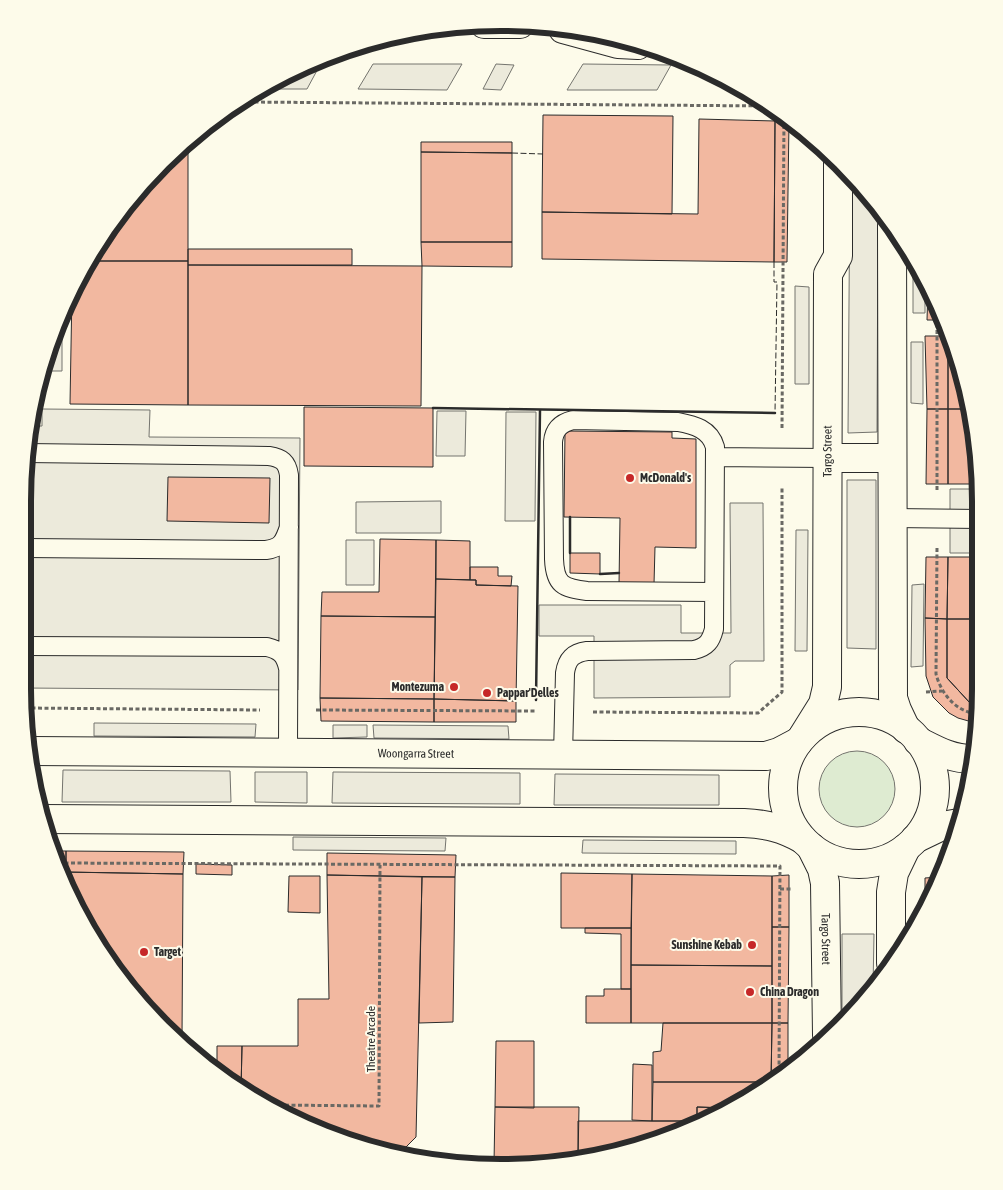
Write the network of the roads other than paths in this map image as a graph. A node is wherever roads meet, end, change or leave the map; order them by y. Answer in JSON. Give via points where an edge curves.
{"nodes":[{"id":1,"x":838,"y":173,"type":"edge"},
{"id":2,"x":892,"y":240,"type":"edge"},
{"id":3,"x":34,"y":453,"type":"edge"},
{"id":4,"x":715,"y":457,"type":"junction"},
{"id":5,"x":828,"y":458,"type":"junction"},
{"id":6,"x":892,"y":458,"type":"junction"},
{"id":7,"x":893,"y":518,"type":"junction"},
{"id":8,"x":972,"y":519,"type":"edge"},
{"id":9,"x":289,"y":527,"type":"junction"},
{"id":10,"x":31,"y":548,"type":"edge"},
{"id":11,"x":714,"y":592,"type":"junction"},
{"id":12,"x":31,"y":646,"type":"edge"},
{"id":13,"x":288,"y":668,"type":"junction"},
{"id":14,"x":912,"y":735,"type":"junction"},
{"id":15,"x":800,"y":739,"type":"junction"},
{"id":16,"x":35,"y":751,"type":"edge"},
{"id":17,"x":288,"y":752,"type":"junction"},
{"id":18,"x":563,"y":755,"type":"junction"},
{"id":19,"x":966,"y":759,"type":"edge"},
{"id":20,"x":50,"y":819,"type":"edge"},
{"id":21,"x":952,"y":824,"type":"edge"},
{"id":22,"x":806,"y":843,"type":"junction"},
{"id":23,"x":911,"y":843,"type":"junction"},
{"id":24,"x":891,"y":951,"type":"edge"},
{"id":25,"x":827,"y":1028,"type":"edge"}],
"edges":[{"from":1,"to":5,"type":"street","name":"Targo Street","via":[[838,256],[828,274]]},
{"from":2,"to":6,"type":"street"},
{"from":3,"to":9,"type":"lane","via":[[278,457],[284,461],[289,475]]},
{"from":4,"to":5,"type":"lane"},
{"from":4,"to":11,"type":"lane"},
{"from":4,"to":11,"type":"lane","via":[[713,438],[707,432],[678,422],[573,420],[558,427],[554,434],[554,560],[555,574],[562,585],[587,591]]},
{"from":5,"to":6,"type":"street"},
{"from":5,"to":15,"type":"street","name":"Targo Street","via":[[827,687],[823,704]]},
{"from":6,"to":7,"type":"street"},
{"from":7,"to":8,"type":"lane"},
{"from":7,"to":14,"type":"street","via":[[894,698],[897,710]]},
{"from":9,"to":10,"type":"lane","via":[[282,543],[275,549],[266,550]]},
{"from":9,"to":13,"type":"lane"},
{"from":11,"to":18,"type":"lane","via":[[714,629],[708,644],[702,648],[587,650],[571,657],[565,673]]},
{"from":12,"to":13,"type":"lane","via":[[267,647],[282,653]]},
{"from":13,"to":17,"type":"lane"},
{"from":14,"to":15,"type":"street","via":[[890,719],[853,712],[818,724]]},
{"from":14,"to":19,"type":"street","via":[[943,754]]},
{"from":14,"to":23,"type":"street","via":[[929,759],[934,801],[927,821]]},
{"from":15,"to":18,"type":"street","name":"Woongarra Street","via":[[766,756]]},
{"from":15,"to":22,"type":"street","via":[[787,760],[784,802],[790,822]]},
{"from":16,"to":17,"type":"street","name":"Woongarra Street"},
{"from":17,"to":18,"type":"street","name":"Woongarra Street"},
{"from":20,"to":22,"type":"street","via":[[754,823],[777,827]]},
{"from":21,"to":23,"type":"street"},
{"from":22,"to":23,"type":"street","via":[[828,858],[848,863],[869,863],[888,858]]},
{"from":22,"to":25,"type":"street","name":"Targo Street","via":[[822,869],[825,883]]},
{"from":23,"to":24,"type":"street","via":[[894,873]]}]}
